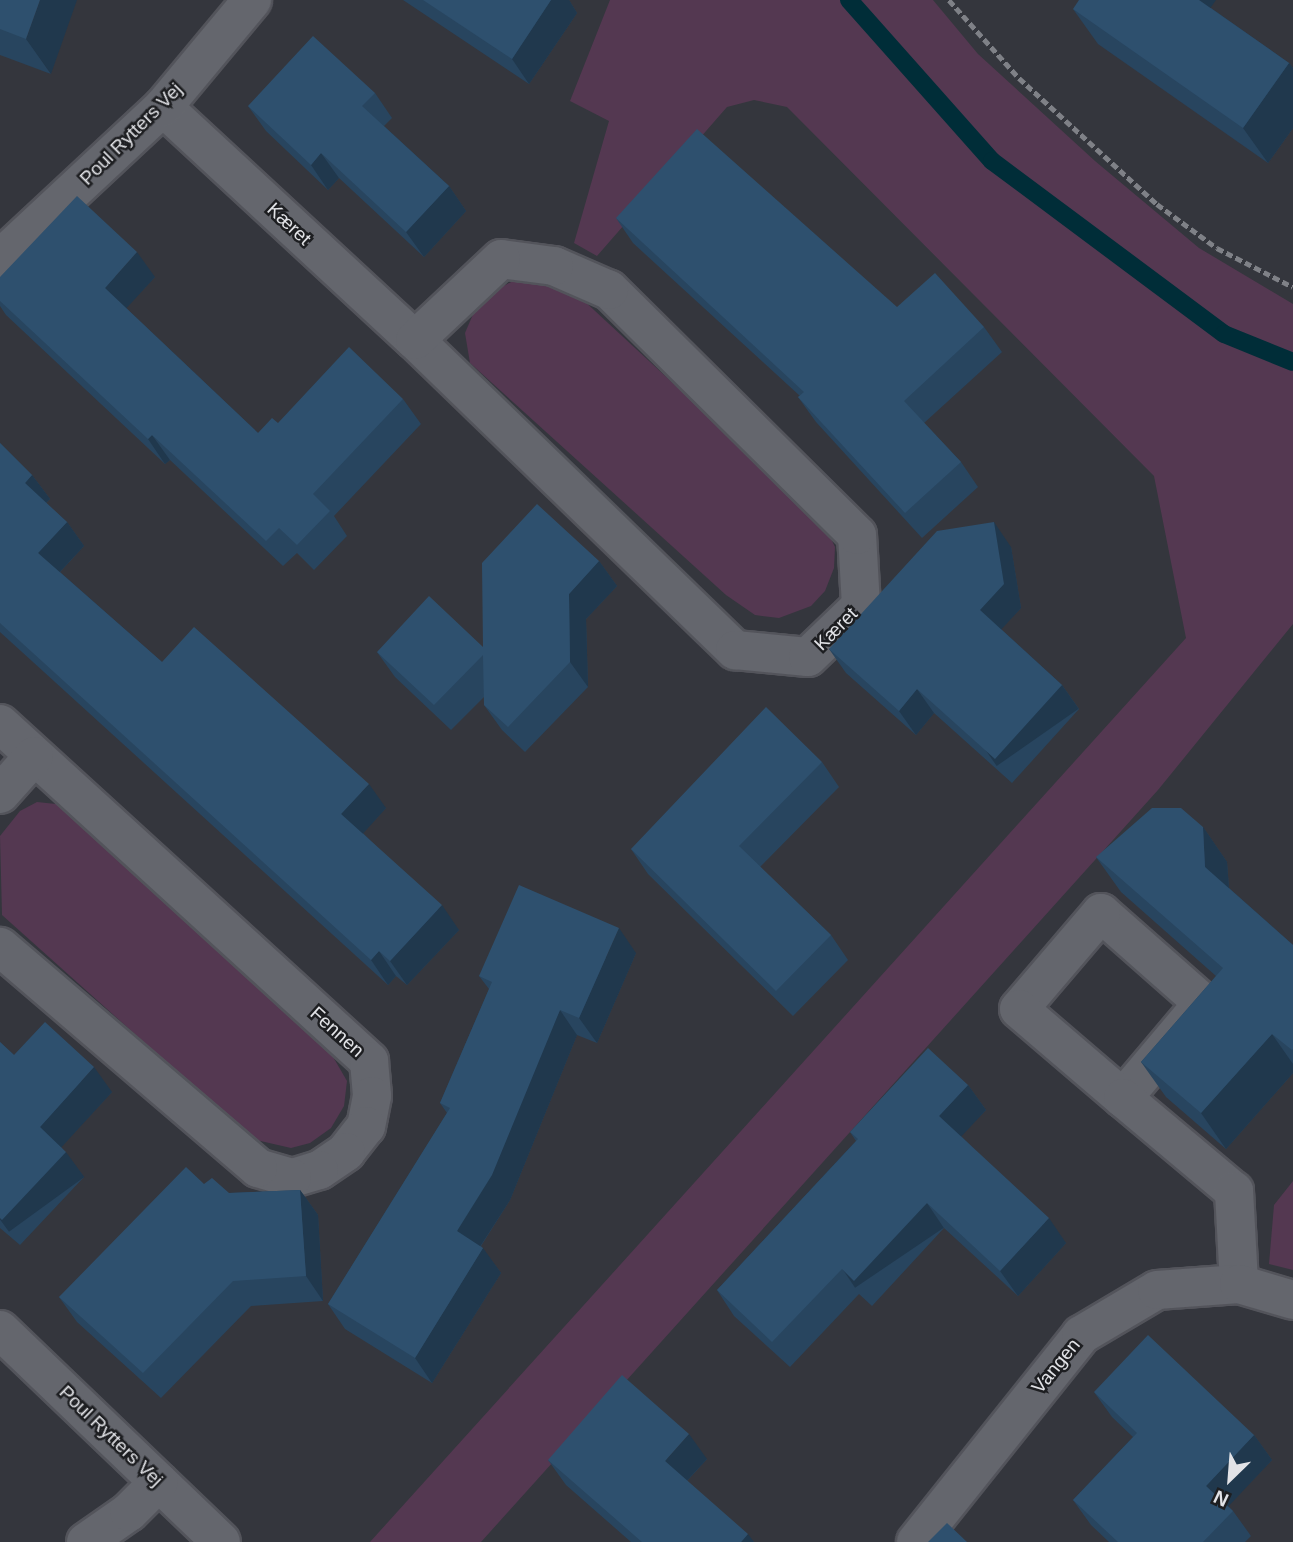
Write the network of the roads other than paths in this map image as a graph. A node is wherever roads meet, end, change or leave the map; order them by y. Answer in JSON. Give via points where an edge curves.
{"nodes":[{"id":1,"x":251,"y":0,"type":"edge"},
{"id":2,"x":163,"y":107,"type":"junction"},
{"id":3,"x":0,"y":258,"type":"edge"},
{"id":4,"x":415,"y":340,"type":"junction"},
{"id":5,"x":0,"y":724,"type":"edge"},
{"id":6,"x":34,"y":756,"type":"junction"},
{"id":7,"x":0,"y":794,"type":"edge"},
{"id":8,"x":0,"y":947,"type":"edge"},
{"id":9,"x":1123,"y":1098,"type":"junction"},
{"id":10,"x":1239,"y":1284,"type":"junction"},
{"id":11,"x":1293,"y":1300,"type":"edge"},
{"id":12,"x":0,"y":1330,"type":"edge"},
{"id":13,"x":159,"y":1482,"type":"junction"},
{"id":14,"x":86,"y":1542,"type":"edge"},
{"id":15,"x":221,"y":1542,"type":"edge"},
{"id":16,"x":916,"y":1542,"type":"edge"}],
"edges":[{"from":1,"to":2,"type":"street","name":"Poul Rytters Vej"},
{"from":2,"to":3,"type":"street","name":"Poul Rytters Vej"},
{"from":2,"to":4,"type":"street","name":"Kæret"},
{"from":4,"to":4,"type":"street","name":"Kæret","via":[[735,650],[808,657],[861,606],[857,535],[609,290],[554,266],[501,259]]},
{"from":5,"to":6,"type":"street","name":"Fennen"},
{"from":6,"to":7,"type":"street"},
{"from":6,"to":8,"type":"street","name":"Fennen","via":[[369,1061],[372,1096],[366,1126],[346,1152],[319,1170],[292,1178],[258,1168]]},
{"from":9,"to":9,"type":"street","via":[[1019,1009],[1101,913],[1203,1003]]},
{"from":9,"to":10,"type":"street","via":[[1234,1191]]},
{"from":10,"to":11,"type":"street","name":"Vangen"},
{"from":10,"to":16,"type":"street","name":"Vangen","via":[[1157,1290],[1080,1335]]},
{"from":12,"to":13,"type":"street","name":"Poul Rytters Vej"},
{"from":13,"to":14,"type":"street","via":[[129,1512]]},
{"from":13,"to":15,"type":"street","name":"Poul Rytters Vej"}]}
